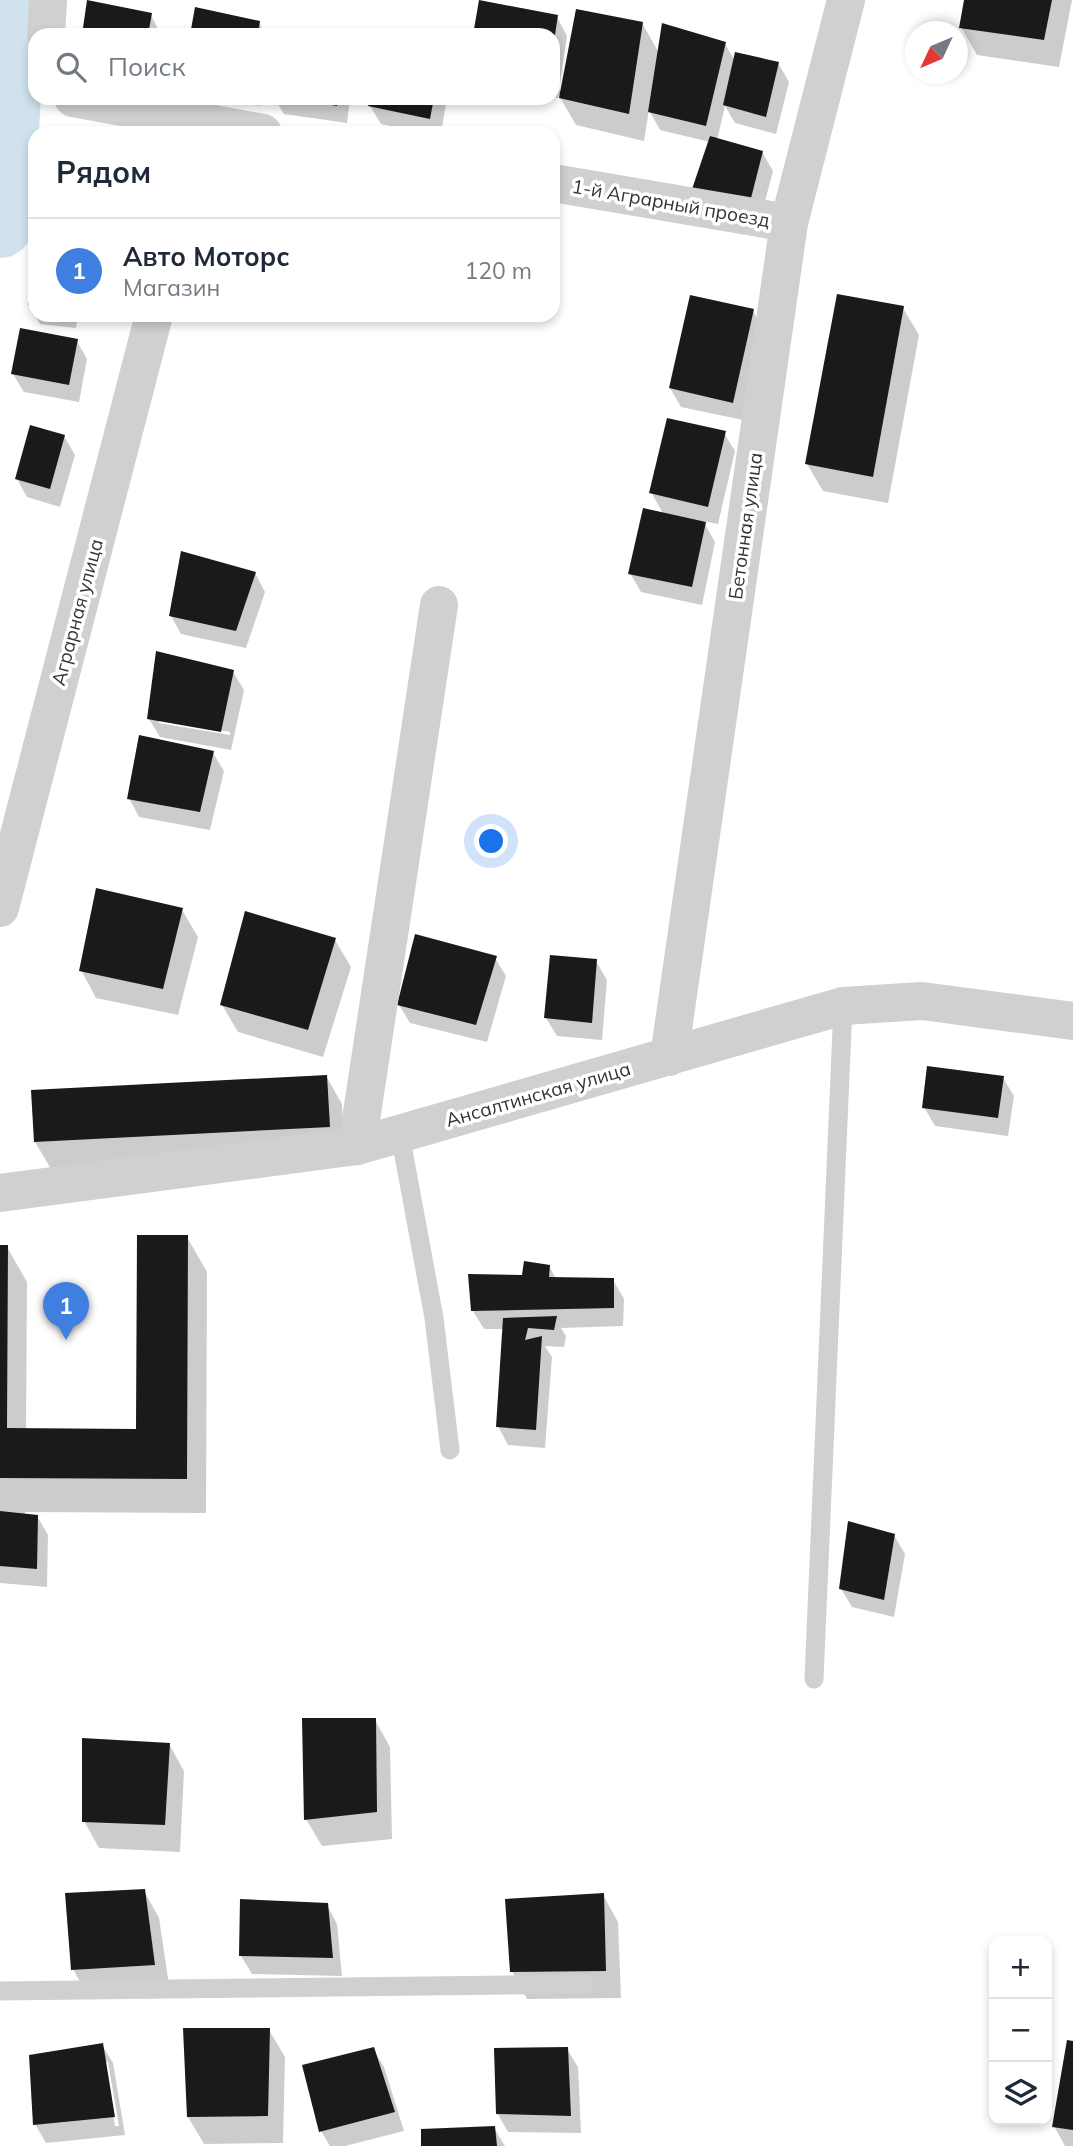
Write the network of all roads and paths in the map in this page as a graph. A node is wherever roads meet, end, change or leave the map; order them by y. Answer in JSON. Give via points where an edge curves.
{"nodes":[{"id":1,"x":48,"y":0,"type":"edge"},
{"id":2,"x":846,"y":0,"type":"edge"},
{"id":3,"x":46,"y":28,"type":"edge"},
{"id":4,"x":103,"y":105,"type":"edge"},
{"id":5,"x":194,"y":126,"type":"edge"},
{"id":6,"x":560,"y":184,"type":"edge"},
{"id":7,"x":789,"y":223,"type":"junction"},
{"id":8,"x":152,"y":322,"type":"edge"},
{"id":9,"x":439,"y":605,"type":"dead end"},
{"id":10,"x":0,"y":908,"type":"edge"},
{"id":11,"x":843,"y":1006,"type":"junction"},
{"id":12,"x":1073,"y":1021,"type":"edge"},
{"id":13,"x":669,"y":1056,"type":"junction"},
{"id":14,"x":400,"y":1134,"type":"junction"},
{"id":15,"x":357,"y":1146,"type":"junction"},
{"id":16,"x":0,"y":1193,"type":"edge"},
{"id":17,"x":450,"y":1450,"type":"dead end"},
{"id":18,"x":814,"y":1679,"type":"dead end"},
{"id":19,"x":584,"y":1984,"type":"dead end"},
{"id":20,"x":0,"y":1991,"type":"edge"}],
"edges":[{"from":1,"to":3,"type":"street"},
{"from":2,"to":7,"type":"street","name":"Бетонная улица"},
{"from":4,"to":5,"type":"street"},
{"from":6,"to":7,"type":"street","name":"1-й Аграрный проезд"},
{"from":7,"to":13,"type":"street","name":"Бетонная улица"},
{"from":8,"to":10,"type":"street","name":"Аграрная улица"},
{"from":9,"to":15,"type":"street"},
{"from":11,"to":12,"type":"street","name":"Ансалтинская улица","via":[[922,1001]]},
{"from":11,"to":13,"type":"street","name":"Ансалтинская улица"},
{"from":11,"to":18,"type":"lane"},
{"from":13,"to":14,"type":"street","name":"Ансалтинская улица"},
{"from":14,"to":15,"type":"street","name":"Ансалтинская улица"},
{"from":14,"to":17,"type":"lane","via":[[434,1318]]},
{"from":15,"to":16,"type":"street","name":"Ансалтинская улица"},
{"from":19,"to":20,"type":"lane"}]}
